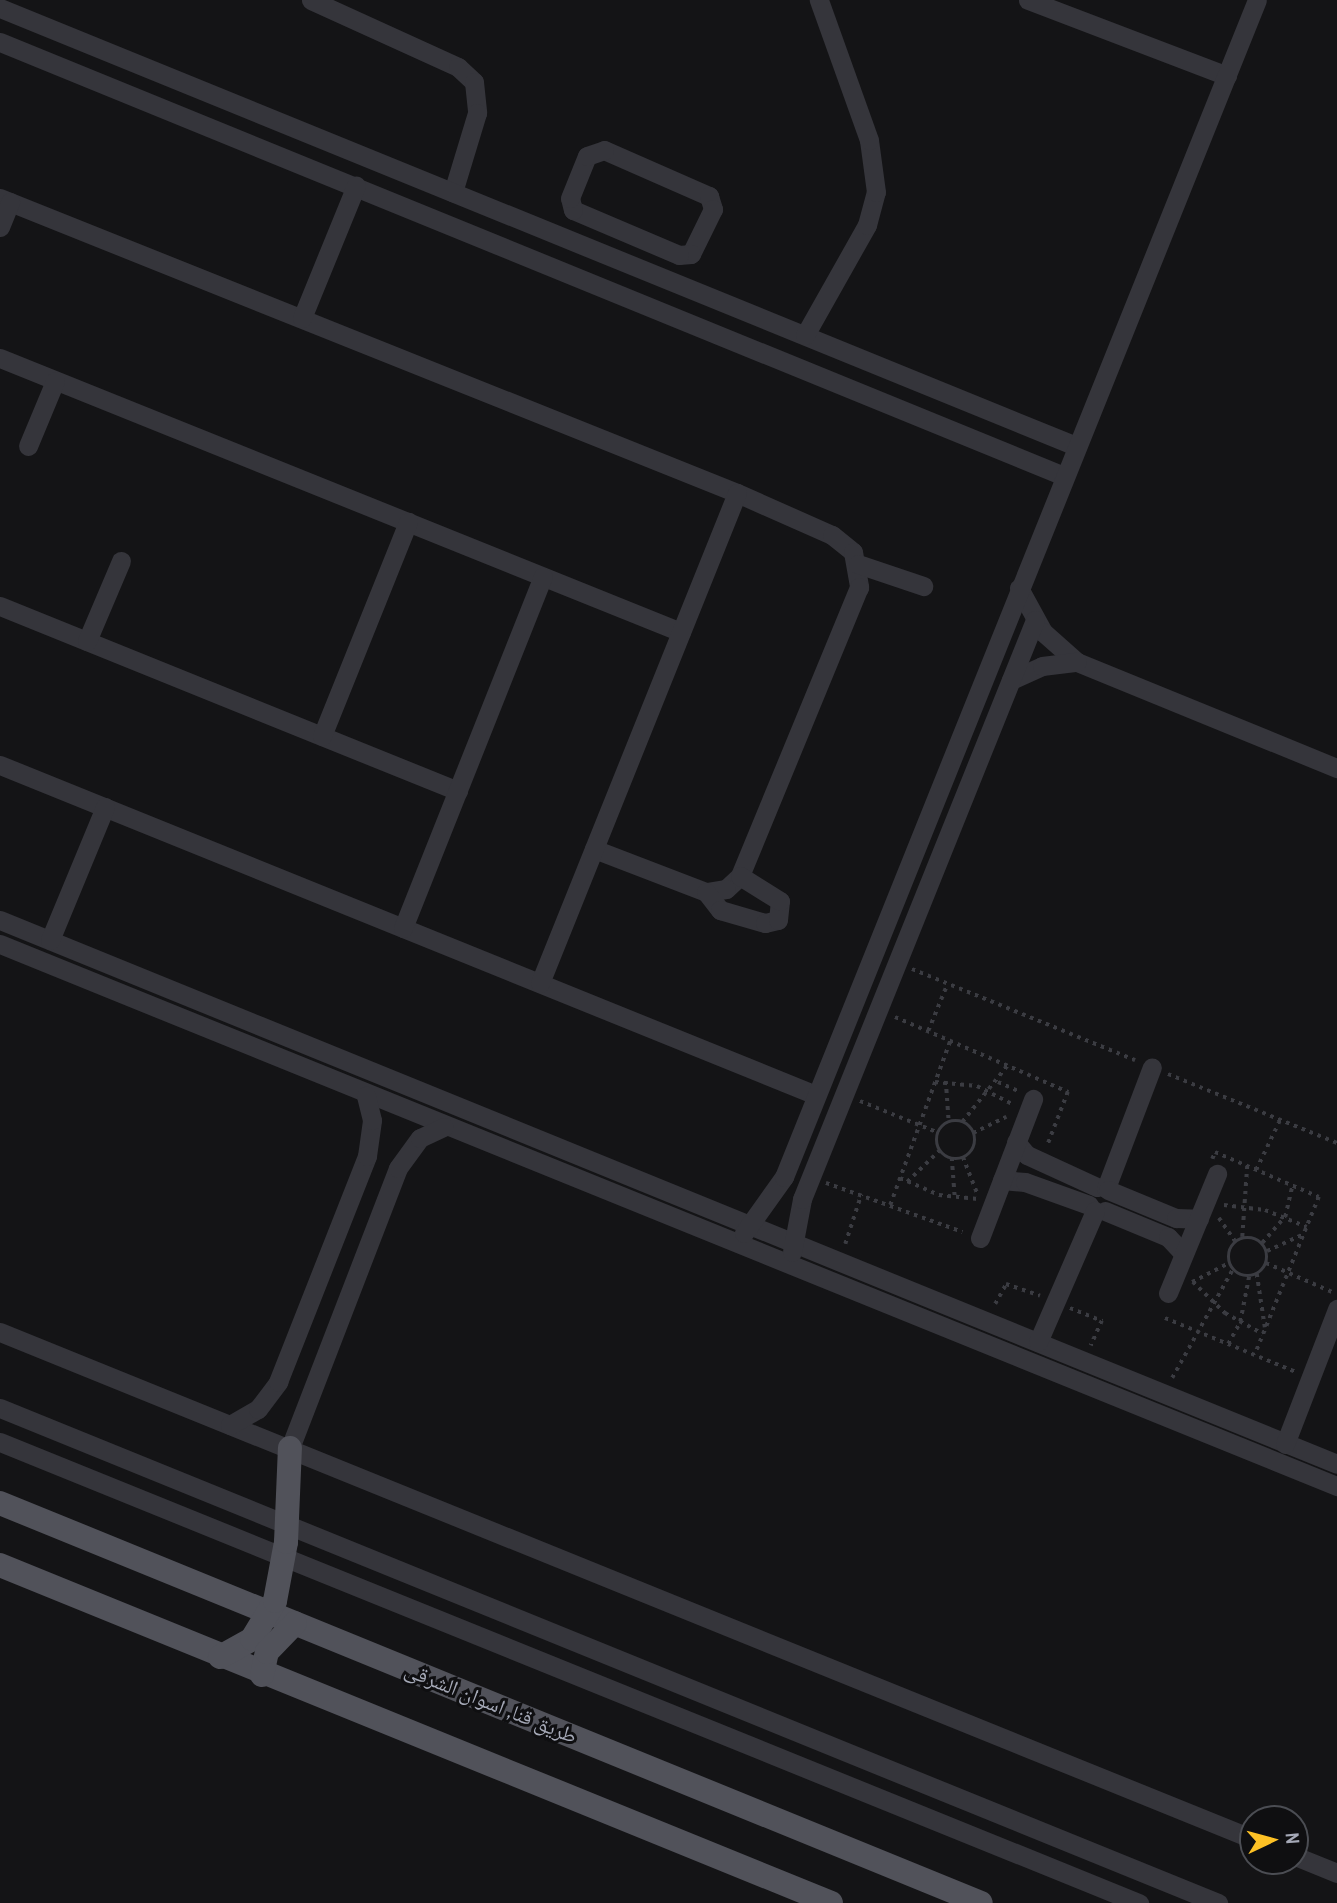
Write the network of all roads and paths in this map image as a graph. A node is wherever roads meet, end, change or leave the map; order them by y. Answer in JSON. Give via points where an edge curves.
{"nodes":[{"id":1,"x":311,"y":0,"type":"edge"},
{"id":2,"x":820,"y":0,"type":"edge"},
{"id":3,"x":1028,"y":0,"type":"edge"},
{"id":4,"x":1257,"y":0,"type":"edge"},
{"id":5,"x":0,"y":8,"type":"edge"},
{"id":6,"x":0,"y":42,"type":"edge"},
{"id":7,"x":134,"y":62,"type":"junction"},
{"id":8,"x":1227,"y":76,"type":"junction"},
{"id":9,"x":122,"y":91,"type":"junction"},
{"id":10,"x":356,"y":186,"type":"junction"},
{"id":11,"x":453,"y":192,"type":"junction"},
{"id":12,"x":5,"y":200,"type":"edge"},
{"id":13,"x":0,"y":227,"type":"edge"},
{"id":14,"x":629,"y":234,"type":"junction"},
{"id":15,"x":619,"y":259,"type":"junction"},
{"id":16,"x":302,"y":318,"type":"junction"},
{"id":17,"x":805,"y":335,"type":"junction"},
{"id":18,"x":0,"y":358,"type":"edge"},
{"id":19,"x":55,"y":380,"type":"junction"},
{"id":20,"x":28,"y":446,"type":"dead end"},
{"id":21,"x":1076,"y":446,"type":"junction"},
{"id":22,"x":1064,"y":476,"type":"junction"},
{"id":23,"x":737,"y":493,"type":"junction"},
{"id":24,"x":408,"y":522,"type":"junction"},
{"id":25,"x":121,"y":561,"type":"dead end"},
{"id":26,"x":858,"y":564,"type":"junction"},
{"id":27,"x":543,"y":577,"type":"junction"},
{"id":28,"x":923,"y":586,"type":"dead end"},
{"id":29,"x":1019,"y":588,"type":"junction"},
{"id":30,"x":0,"y":606,"type":"edge"},
{"id":31,"x":1035,"y":620,"type":"junction"},
{"id":32,"x":681,"y":632,"type":"junction"},
{"id":33,"x":87,"y":641,"type":"junction"},
{"id":34,"x":1077,"y":662,"type":"junction"},
{"id":35,"x":1011,"y":680,"type":"junction"},
{"id":36,"x":322,"y":736,"type":"junction"},
{"id":37,"x":0,"y":765,"type":"edge"},
{"id":38,"x":1337,"y":768,"type":"edge"},
{"id":39,"x":458,"y":791,"type":"junction"},
{"id":40,"x":105,"y":807,"type":"junction"},
{"id":41,"x":594,"y":849,"type":"junction"},
{"id":42,"x":740,"y":876,"type":"junction"},
{"id":43,"x":706,"y":892,"type":"junction"},
{"id":44,"x":0,"y":920,"type":"edge"},
{"id":45,"x":403,"y":928,"type":"junction"},
{"id":46,"x":51,"y":940,"type":"junction"},
{"id":47,"x":0,"y":944,"type":"edge"},
{"id":48,"x":897,"y":963,"type":"junction"},
{"id":49,"x":540,"y":984,"type":"junction"},
{"id":50,"x":948,"y":984,"type":"junction"},
{"id":51,"x":928,"y":1031,"type":"dead end"},
{"id":52,"x":950,"y":1041,"type":"dead end"},
{"id":53,"x":1007,"y":1066,"type":"dead end"},
{"id":54,"x":1152,"y":1068,"type":"junction"},
{"id":55,"x":946,"y":1081,"type":"junction"},
{"id":56,"x":935,"y":1082,"type":"junction"},
{"id":57,"x":992,"y":1092,"type":"junction"},
{"id":58,"x":816,"y":1095,"type":"junction"},
{"id":59,"x":845,"y":1095,"type":"junction"},
{"id":60,"x":366,"y":1096,"type":"junction"},
{"id":61,"x":1033,"y":1099,"type":"dead end"},
{"id":62,"x":1280,"y":1120,"type":"junction"},
{"id":63,"x":962,"y":1122,"type":"junction"},
{"id":64,"x":949,"y":1123,"type":"junction"},
{"id":65,"x":919,"y":1125,"type":"junction"},
{"id":66,"x":443,"y":1127,"type":"junction"},
{"id":67,"x":939,"y":1133,"type":"junction"},
{"id":68,"x":974,"y":1133,"type":"junction"},
{"id":69,"x":1016,"y":1142,"type":"junction"},
{"id":70,"x":1337,"y":1143,"type":"edge"},
{"id":71,"x":940,"y":1150,"type":"junction"},
{"id":72,"x":963,"y":1157,"type":"junction"},
{"id":73,"x":952,"y":1158,"type":"junction"},
{"id":74,"x":1247,"y":1166,"type":"junction"},
{"id":75,"x":1256,"y":1170,"type":"junction"},
{"id":76,"x":1212,"y":1171,"type":"joint"},
{"id":77,"x":810,"y":1177,"type":"junction"},
{"id":78,"x":900,"y":1178,"type":"junction"},
{"id":79,"x":907,"y":1182,"type":"junction"},
{"id":80,"x":1292,"y":1186,"type":"junction"},
{"id":81,"x":1104,"y":1188,"type":"junction"},
{"id":82,"x":992,"y":1192,"type":"junction"},
{"id":83,"x":956,"y":1199,"type":"junction"},
{"id":84,"x":890,"y":1205,"type":"junction"},
{"id":85,"x":1243,"y":1206,"type":"junction"},
{"id":86,"x":1096,"y":1209,"type":"junction"},
{"id":87,"x":1202,"y":1212,"type":"junction"},
{"id":88,"x":1286,"y":1217,"type":"junction"},
{"id":89,"x":753,"y":1226,"type":"junction"},
{"id":90,"x":1307,"y":1227,"type":"junction"},
{"id":91,"x":1304,"y":1234,"type":"junction"},
{"id":92,"x":980,"y":1238,"type":"joint"},
{"id":93,"x":1242,"y":1238,"type":"junction"},
{"id":94,"x":732,"y":1242,"type":"junction"},
{"id":95,"x":792,"y":1242,"type":"junction"},
{"id":96,"x":1262,"y":1243,"type":"junction"},
{"id":97,"x":1266,"y":1251,"type":"junction"},
{"id":98,"x":1183,"y":1258,"type":"junction"},
{"id":99,"x":1230,"y":1263,"type":"junction"},
{"id":100,"x":1266,"y":1263,"type":"junction"},
{"id":101,"x":792,"y":1267,"type":"junction"},
{"id":102,"x":1233,"y":1269,"type":"junction"},
{"id":103,"x":1288,"y":1273,"type":"junction"},
{"id":104,"x":1257,"y":1274,"type":"junction"},
{"id":105,"x":1249,"y":1276,"type":"junction"},
{"id":106,"x":1192,"y":1282,"type":"junction"},
{"id":107,"x":1168,"y":1293,"type":"joint"},
{"id":108,"x":1337,"y":1294,"type":"edge"},
{"id":109,"x":1211,"y":1303,"type":"junction"},
{"id":110,"x":1337,"y":1310,"type":"edge"},
{"id":111,"x":1165,"y":1318,"type":"dead end"},
{"id":112,"x":1240,"y":1322,"type":"junction"},
{"id":113,"x":1265,"y":1327,"type":"junction"},
{"id":114,"x":1194,"y":1329,"type":"junction"},
{"id":115,"x":0,"y":1332,"type":"edge"},
{"id":116,"x":1263,"y":1334,"type":"junction"},
{"id":117,"x":1038,"y":1342,"type":"junction"},
{"id":118,"x":1228,"y":1344,"type":"junction"},
{"id":119,"x":1255,"y":1355,"type":"junction"},
{"id":120,"x":1310,"y":1378,"type":"junction"},
{"id":121,"x":1171,"y":1380,"type":"dead end"},
{"id":122,"x":0,"y":1408,"type":"edge"},
{"id":123,"x":230,"y":1425,"type":"junction"},
{"id":124,"x":0,"y":1442,"type":"edge"},
{"id":125,"x":1284,"y":1444,"type":"junction"},
{"id":126,"x":290,"y":1448,"type":"junction"},
{"id":127,"x":1337,"y":1464,"type":"edge"},
{"id":128,"x":1337,"y":1486,"type":"edge"},
{"id":129,"x":0,"y":1503,"type":"edge"},
{"id":130,"x":287,"y":1526,"type":"junction"},
{"id":131,"x":285,"y":1557,"type":"junction"},
{"id":132,"x":0,"y":1565,"type":"edge"},
{"id":133,"x":271,"y":1612,"type":"junction"},
{"id":134,"x":295,"y":1623,"type":"junction"},
{"id":135,"x":220,"y":1657,"type":"junction"},
{"id":136,"x":262,"y":1675,"type":"junction"},
{"id":137,"x":1239,"y":1833,"type":"edge"},
{"id":138,"x":1309,"y":1862,"type":"edge"},
{"id":139,"x":1337,"y":1873,"type":"edge"},
{"id":140,"x":831,"y":1903,"type":"edge"},
{"id":141,"x":981,"y":1903,"type":"edge"},
{"id":142,"x":1139,"y":1903,"type":"edge"},
{"id":143,"x":1218,"y":1903,"type":"edge"}],
"edges":[{"from":1,"to":11,"type":"street","via":[[458,67],[474,82],[479,102]]},
{"from":2,"to":17,"type":"street","via":[[869,140],[876,192],[867,225]]},
{"from":3,"to":8,"type":"street"},
{"from":4,"to":8,"type":"street"},
{"from":5,"to":7,"type":"street"},
{"from":6,"to":9,"type":"street"},
{"from":7,"to":9,"type":"street"},
{"from":7,"to":11,"type":"street"},
{"from":8,"to":21,"type":"street"},
{"from":9,"to":10,"type":"street"},
{"from":10,"to":16,"type":"street"},
{"from":10,"to":22,"type":"street"},
{"from":11,"to":15,"type":"street"},
{"from":12,"to":13,"type":"street"},
{"from":12,"to":16,"type":"street"},
{"from":14,"to":14,"type":"street","via":[[570,204],[592,152],[617,156],[713,202],[691,254]]},
{"from":14,"to":15,"type":"street"},
{"from":15,"to":17,"type":"street"},
{"from":16,"to":23,"type":"street"},
{"from":17,"to":21,"type":"street"},
{"from":18,"to":19,"type":"street"},
{"from":19,"to":20,"type":"street"},
{"from":19,"to":24,"type":"street"},
{"from":21,"to":22,"type":"street"},
{"from":22,"to":29,"type":"street"},
{"from":23,"to":26,"type":"street","via":[[832,535]]},
{"from":23,"to":32,"type":"street"},
{"from":24,"to":27,"type":"street"},
{"from":24,"to":36,"type":"street"},
{"from":25,"to":33,"type":"street"},
{"from":26,"to":28,"type":"street"},
{"from":26,"to":42,"type":"street","via":[[855,597]]},
{"from":27,"to":32,"type":"street"},
{"from":27,"to":39,"type":"street"},
{"from":29,"to":31,"type":"street"},
{"from":29,"to":58,"type":"street"},
{"from":30,"to":33,"type":"street"},
{"from":31,"to":34,"type":"street"},
{"from":31,"to":35,"type":"street"},
{"from":32,"to":41,"type":"street"},
{"from":33,"to":36,"type":"street"},
{"from":34,"to":35,"type":"street","via":[[1042,666]]},
{"from":34,"to":38,"type":"street"},
{"from":35,"to":48,"type":"street"},
{"from":36,"to":39,"type":"street"},
{"from":37,"to":40,"type":"street"},
{"from":39,"to":45,"type":"street"},
{"from":40,"to":45,"type":"street"},
{"from":40,"to":46,"type":"street"},
{"from":41,"to":43,"type":"street"},
{"from":41,"to":49,"type":"street"},
{"from":42,"to":43,"type":"street","via":[[726,888]]},
{"from":42,"to":43,"type":"street","via":[[780,901],[778,920],[765,923],[720,910]]},
{"from":44,"to":46,"type":"street"},
{"from":45,"to":49,"type":"street"},
{"from":46,"to":89,"type":"street"},
{"from":47,"to":60,"type":"street"},
{"from":48,"to":50,"type":"path"},
{"from":48,"to":59,"type":"street"},
{"from":49,"to":58,"type":"street"},
{"from":50,"to":51,"type":"path"},
{"from":50,"to":54,"type":"path"},
{"from":52,"to":56,"type":"path"},
{"from":53,"to":57,"type":"path"},
{"from":54,"to":62,"type":"path"},
{"from":54,"to":81,"type":"street"},
{"from":55,"to":56,"type":"path"},
{"from":55,"to":57,"type":"path"},
{"from":55,"to":64,"type":"path"},
{"from":56,"to":65,"type":"path"},
{"from":57,"to":63,"type":"path"},
{"from":57,"to":68,"type":"path","via":[[1019,1110]]},
{"from":58,"to":89,"type":"street","via":[[780,1187]]},
{"from":59,"to":65,"type":"path"},
{"from":59,"to":77,"type":"street"},
{"from":60,"to":66,"type":"street"},
{"from":60,"to":123,"type":"street","via":[[372,1132],[367,1156],[278,1382],[258,1409]]},
{"from":61,"to":69,"type":"street"},
{"from":62,"to":70,"type":"path"},
{"from":62,"to":75,"type":"path"},
{"from":63,"to":64,"type":"path"},
{"from":63,"to":68,"type":"path"},
{"from":64,"to":67,"type":"path"},
{"from":65,"to":67,"type":"path"},
{"from":65,"to":78,"type":"path"},
{"from":66,"to":94,"type":"street"},
{"from":66,"to":126,"type":"street","via":[[420,1138],[398,1168]]},
{"from":67,"to":71,"type":"path"},
{"from":68,"to":72,"type":"path","via":[[974,1145]]},
{"from":69,"to":81,"type":"street","via":[[1027,1155]]},
{"from":69,"to":82,"type":"street"},
{"from":71,"to":73,"type":"path"},
{"from":71,"to":79,"type":"path"},
{"from":72,"to":73,"type":"path"},
{"from":72,"to":82,"type":"path"},
{"from":73,"to":83,"type":"path"},
{"from":74,"to":75,"type":"path"},
{"from":74,"to":76,"type":"path","via":[[1215,1152]]},
{"from":74,"to":85,"type":"path"},
{"from":75,"to":80,"type":"path"},
{"from":76,"to":87,"type":"street"},
{"from":77,"to":84,"type":"path"},
{"from":77,"to":95,"type":"street"},
{"from":78,"to":79,"type":"path"},
{"from":78,"to":84,"type":"path"},
{"from":79,"to":83,"type":"path"},
{"from":80,"to":88,"type":"path"},
{"from":80,"to":90,"type":"path","via":[[1320,1197]]},
{"from":81,"to":86,"type":"street","via":[[1112,1201]]},
{"from":81,"to":87,"type":"street","via":[[1176,1218]]},
{"from":82,"to":83,"type":"path"},
{"from":82,"to":86,"type":"street","via":[[1025,1182]]},
{"from":82,"to":92,"type":"street"},
{"from":84,"to":92,"type":"path"},
{"from":85,"to":87,"type":"path"},
{"from":85,"to":88,"type":"path"},
{"from":85,"to":93,"type":"path"},
{"from":86,"to":98,"type":"street","via":[[1168,1237]]},
{"from":86,"to":117,"type":"street"},
{"from":87,"to":98,"type":"street"},
{"from":88,"to":90,"type":"path"},
{"from":88,"to":96,"type":"path"},
{"from":89,"to":94,"type":"street"},
{"from":89,"to":95,"type":"street"},
{"from":90,"to":91,"type":"path"},
{"from":91,"to":97,"type":"path"},
{"from":91,"to":103,"type":"path"},
{"from":93,"to":96,"type":"path"},
{"from":93,"to":99,"type":"path","via":[[1231,1248]]},
{"from":94,"to":101,"type":"street"},
{"from":95,"to":101,"type":"street"},
{"from":95,"to":117,"type":"street"},
{"from":96,"to":97,"type":"path"},
{"from":97,"to":100,"type":"path"},
{"from":98,"to":106,"type":"path"},
{"from":98,"to":107,"type":"street"},
{"from":99,"to":102,"type":"path"},
{"from":99,"to":106,"type":"path"},
{"from":100,"to":103,"type":"path"},
{"from":100,"to":104,"type":"path"},
{"from":101,"to":128,"type":"street"},
{"from":102,"to":105,"type":"path"},
{"from":102,"to":109,"type":"path"},
{"from":103,"to":108,"type":"path"},
{"from":103,"to":113,"type":"path"},
{"from":104,"to":105,"type":"path"},
{"from":104,"to":113,"type":"path"},
{"from":105,"to":112,"type":"path"},
{"from":106,"to":107,"type":"path"},
{"from":106,"to":109,"type":"path"},
{"from":109,"to":112,"type":"path"},
{"from":109,"to":114,"type":"path"},
{"from":110,"to":120,"type":"street"},
{"from":111,"to":114,"type":"path"},
{"from":112,"to":116,"type":"path"},
{"from":112,"to":118,"type":"path"},
{"from":113,"to":116,"type":"path"},
{"from":114,"to":118,"type":"path"},
{"from":114,"to":121,"type":"path"},
{"from":115,"to":123,"type":"street"},
{"from":116,"to":119,"type":"path"},
{"from":117,"to":125,"type":"street"},
{"from":118,"to":119,"type":"path"},
{"from":119,"to":120,"type":"path"},
{"from":120,"to":125,"type":"street"},
{"from":122,"to":130,"type":"street"},
{"from":123,"to":126,"type":"street"},
{"from":124,"to":131,"type":"street"},
{"from":125,"to":127,"type":"street"},
{"from":126,"to":130,"type":"main road"},
{"from":126,"to":137,"type":"street"},
{"from":129,"to":133,"type":"main road","name":"طريق قنا, اسوان الشرقى"},
{"from":130,"to":131,"type":"main road"},
{"from":130,"to":143,"type":"street"},
{"from":131,"to":133,"type":"main road"},
{"from":131,"to":142,"type":"street"},
{"from":132,"to":135,"type":"main road"},
{"from":133,"to":134,"type":"main road","name":"طريق قنا, اسوان الشرقى"},
{"from":133,"to":135,"type":"main road","via":[[252,1639]]},
{"from":134,"to":136,"type":"main road","via":[[267,1653]]},
{"from":134,"to":141,"type":"main road","name":"طريق قنا, اسوان الشرقى"},
{"from":135,"to":136,"type":"main road"},
{"from":136,"to":140,"type":"main road"},
{"from":138,"to":139,"type":"street"}]}
